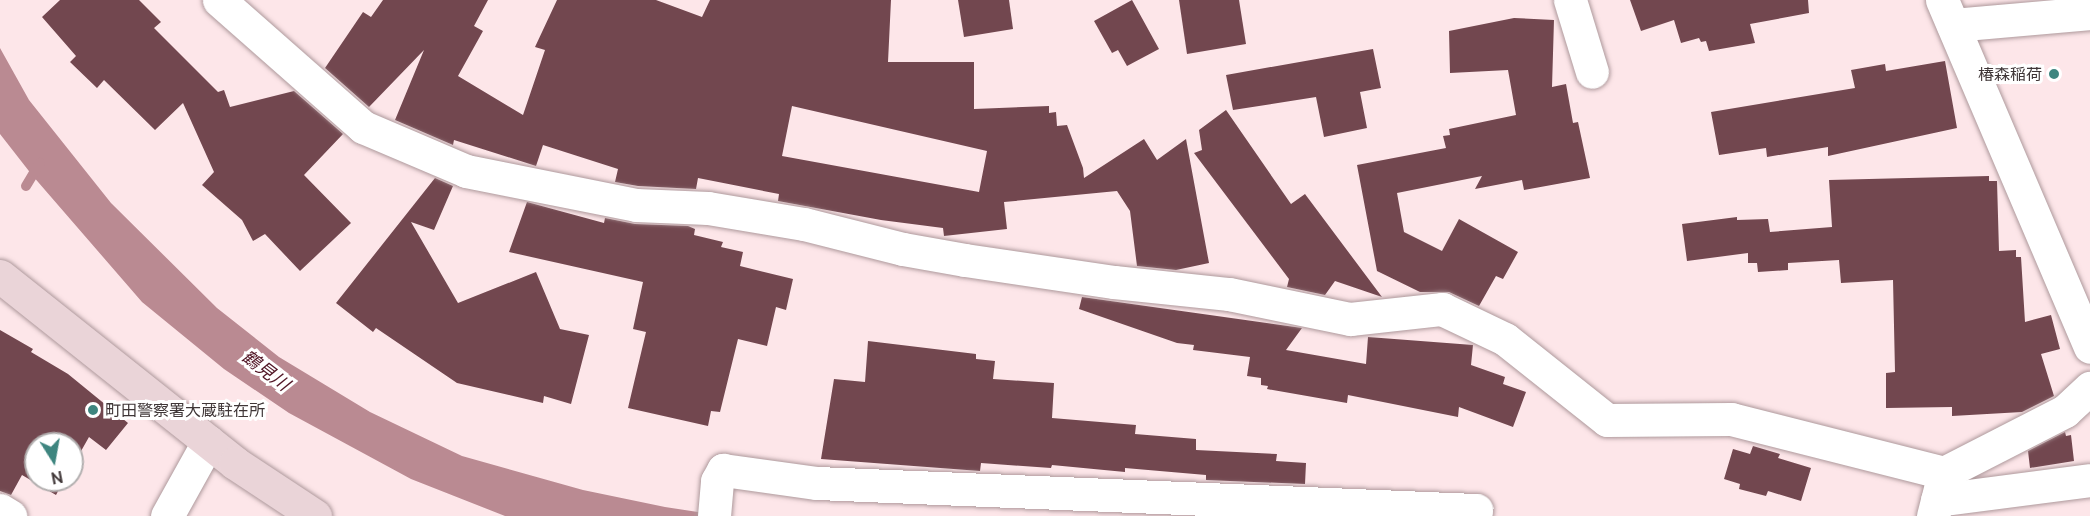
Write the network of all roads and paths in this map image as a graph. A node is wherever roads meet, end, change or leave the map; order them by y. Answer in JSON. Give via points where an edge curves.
{"nodes":[{"id":1,"x":219,"y":0,"type":"edge"},
{"id":2,"x":1570,"y":0,"type":"edge"},
{"id":3,"x":1948,"y":13,"type":"edge"},
{"id":4,"x":2090,"y":13,"type":"edge"},
{"id":5,"x":1592,"y":72,"type":"dead end"},
{"id":6,"x":0,"y":276,"type":"edge"},
{"id":7,"x":2090,"y":347,"type":"edge"},
{"id":8,"x":2090,"y":388,"type":"edge"},
{"id":9,"x":208,"y":442,"type":"junction"},
{"id":10,"x":2090,"y":480,"type":"edge"},
{"id":11,"x":1937,"y":501,"type":"edge"},
{"id":12,"x":0,"y":510,"type":"edge"},
{"id":13,"x":1464,"y":512,"type":"edge"},
{"id":14,"x":10,"y":516,"type":"edge"},
{"id":15,"x":167,"y":516,"type":"edge"},
{"id":16,"x":315,"y":516,"type":"edge"},
{"id":17,"x":714,"y":516,"type":"edge"}],
"edges":[{"from":1,"to":11,"type":"street","via":[[363,127],[466,171],[636,205],[708,208],[804,224],[965,261],[1229,294],[1350,319],[1442,309],[1505,339],[1607,420],[1731,419]]},
{"from":2,"to":5,"type":"street"},
{"from":3,"to":4,"type":"street"},
{"from":3,"to":7,"type":"street"},
{"from":6,"to":9,"type":"street"},
{"from":8,"to":11,"type":"street","via":[[2065,411]]},
{"from":9,"to":15,"type":"street"},
{"from":9,"to":16,"type":"street"},
{"from":10,"to":11,"type":"street"},
{"from":12,"to":14,"type":"street"},
{"from":13,"to":17,"type":"street","via":[[817,483],[723,470],[717,481]]}]}
